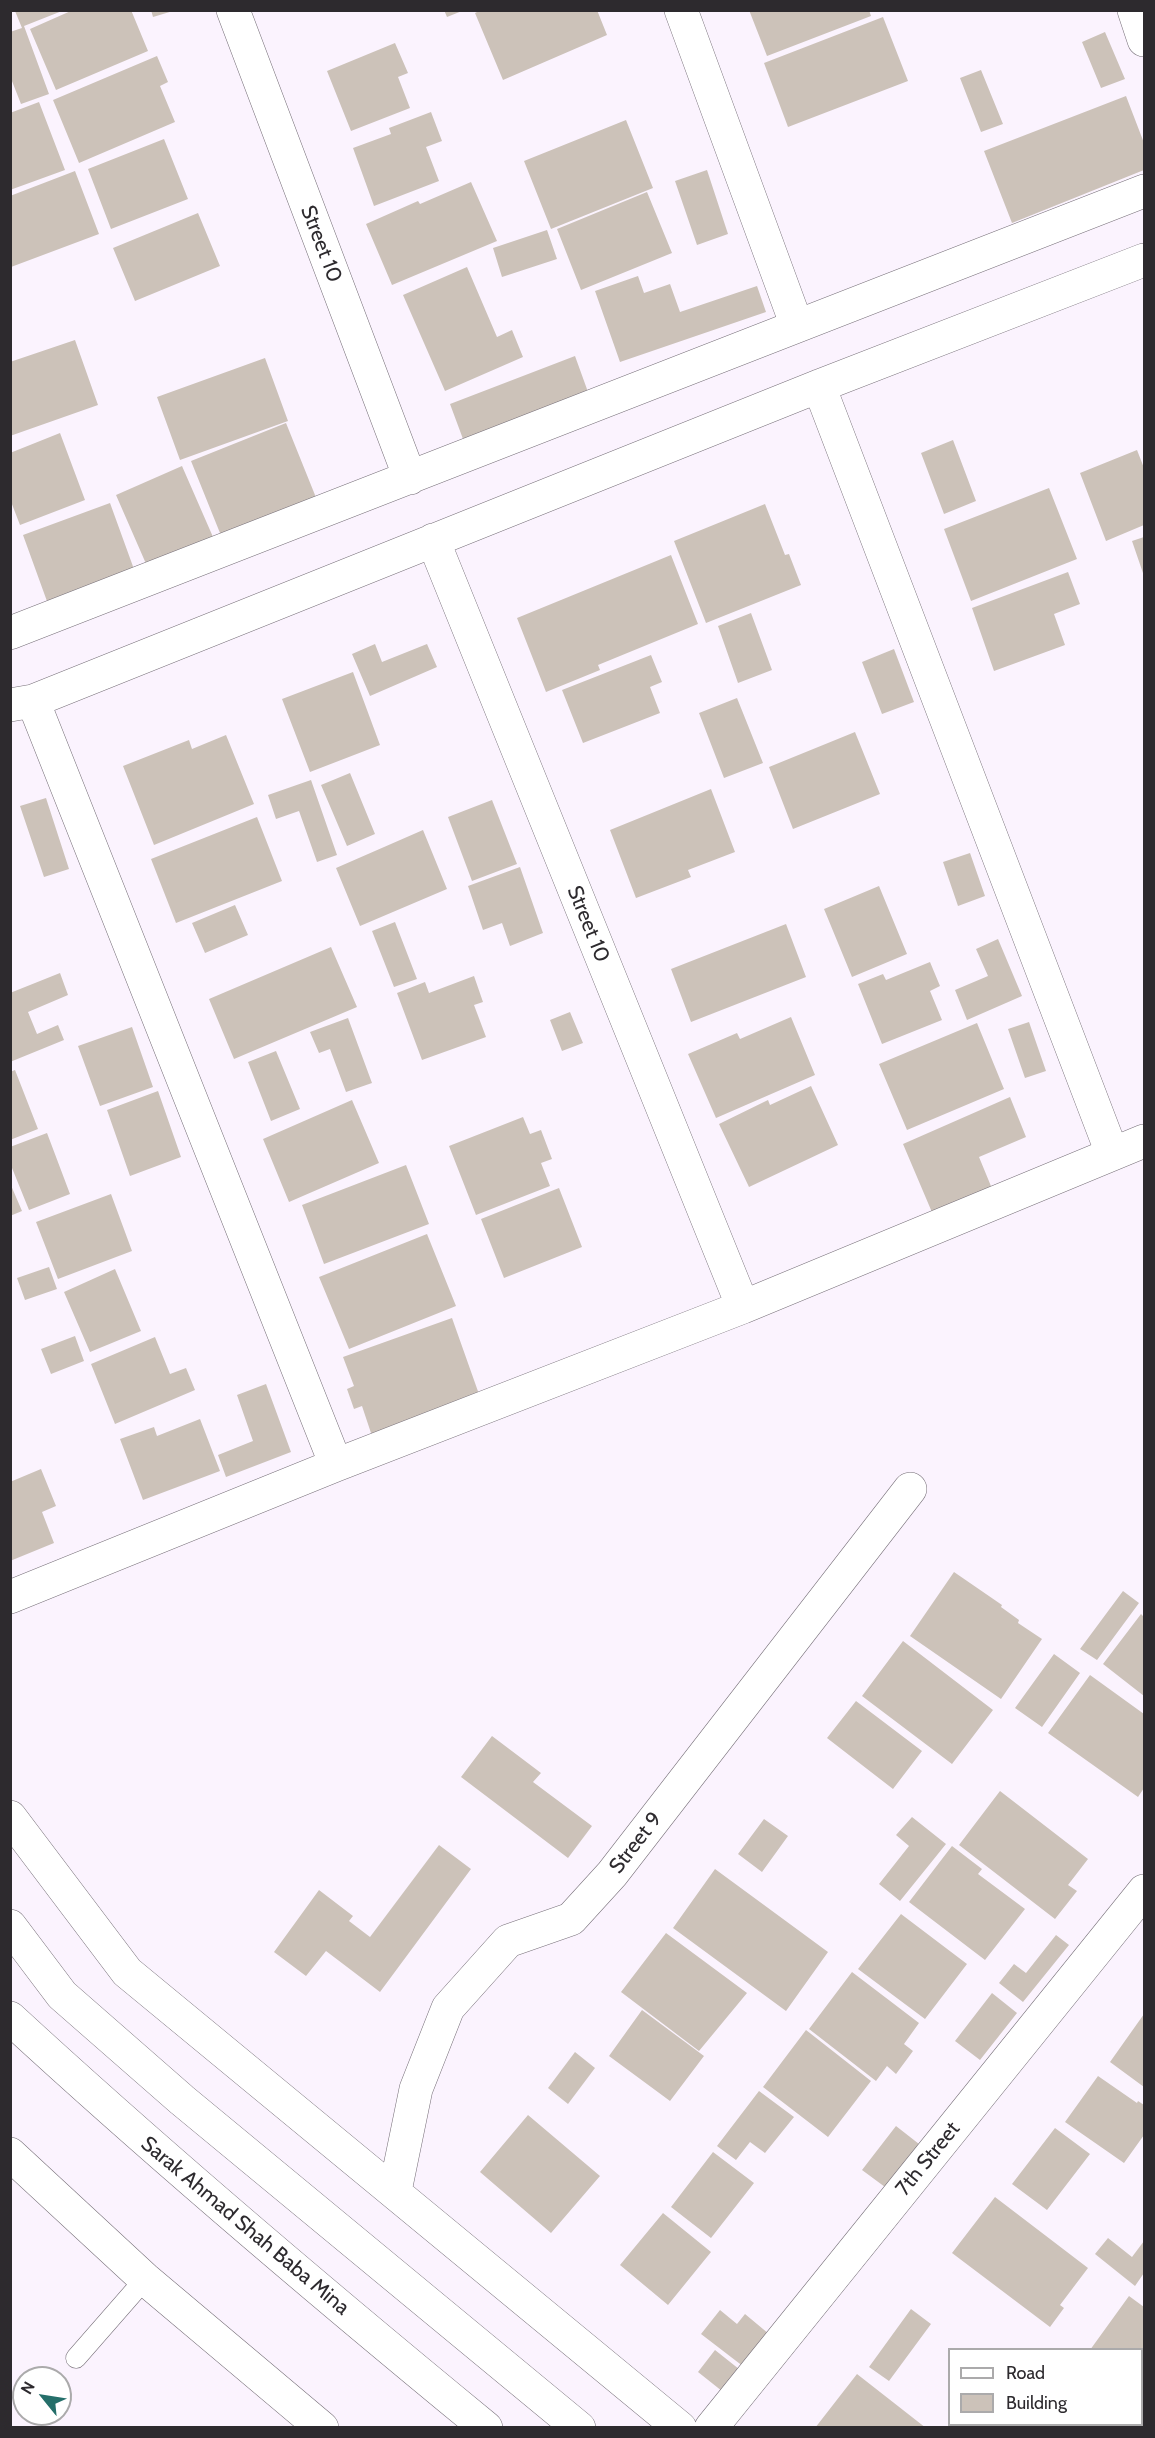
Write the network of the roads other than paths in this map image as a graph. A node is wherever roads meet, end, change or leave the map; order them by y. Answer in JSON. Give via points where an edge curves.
{"nodes":[{"id":1,"x":233,"y":10,"type":"edge"},
{"id":2,"x":681,"y":10,"type":"edge"},
{"id":3,"x":1134,"y":10,"type":"edge"},
{"id":4,"x":1144,"y":40,"type":"edge"},
{"id":5,"x":1144,"y":191,"type":"edge"},
{"id":6,"x":1144,"y":260,"type":"edge"},
{"id":7,"x":797,"y":326,"type":"junction"},
{"id":8,"x":819,"y":386,"type":"junction"},
{"id":9,"x":410,"y":478,"type":"junction"},
{"id":10,"x":433,"y":540,"type":"junction"},
{"id":11,"x":10,"y":633,"type":"edge"},
{"id":12,"x":22,"y":703,"type":"edge"},
{"id":13,"x":1144,"y":1141,"type":"edge"},
{"id":14,"x":1112,"y":1153,"type":"junction"},
{"id":15,"x":743,"y":1307,"type":"junction"},
{"id":16,"x":336,"y":1466,"type":"junction"},
{"id":17,"x":910,"y":1489,"type":"dead end"},
{"id":18,"x":10,"y":1597,"type":"edge"},
{"id":19,"x":10,"y":1817,"type":"edge"},
{"id":20,"x":1144,"y":1891,"type":"edge"},
{"id":21,"x":10,"y":1926,"type":"edge"},
{"id":22,"x":10,"y":2018,"type":"edge"},
{"id":23,"x":10,"y":2154,"type":"edge"},
{"id":24,"x":395,"y":2191,"type":"junction"},
{"id":25,"x":145,"y":2279,"type":"junction"},
{"id":26,"x":76,"y":2358,"type":"dead end"},
{"id":27,"x":322,"y":2427,"type":"edge"},
{"id":28,"x":486,"y":2427,"type":"edge"},
{"id":29,"x":579,"y":2427,"type":"edge"},
{"id":30,"x":680,"y":2427,"type":"edge"},
{"id":31,"x":711,"y":2427,"type":"edge"}],
"edges":[{"from":1,"to":9,"type":"main road","name":"Street 10"},
{"from":2,"to":7,"type":"main road"},
{"from":3,"to":4,"type":"main road"},
{"from":5,"to":7,"type":"main road"},
{"from":6,"to":8,"type":"main road"},
{"from":7,"to":9,"type":"main road"},
{"from":8,"to":10,"type":"main road"},
{"from":8,"to":14,"type":"main road"},
{"from":9,"to":11,"type":"main road"},
{"from":10,"to":12,"type":"main road"},
{"from":10,"to":15,"type":"main road","name":"Street 10"},
{"from":12,"to":16,"type":"main road"},
{"from":13,"to":14,"type":"main road"},
{"from":14,"to":15,"type":"main road"},
{"from":15,"to":16,"type":"main road"},
{"from":16,"to":18,"type":"main road"},
{"from":17,"to":24,"type":"main road","name":"Street 9","via":[[612,1874],[570,1919],[508,1941],[448,2008],[416,2089]]},
{"from":19,"to":24,"type":"main road","via":[[127,1972]]},
{"from":20,"to":31,"type":"main road","name":"7th Street"},
{"from":21,"to":29,"type":"main road","via":[[62,1995],[182,2100]]},
{"from":22,"to":28,"type":"main road","name":"Sarak Ahmad Shah Baba Mina","via":[[123,2122],[332,2302]]},
{"from":23,"to":25,"type":"main road"},
{"from":24,"to":30,"type":"main road"},
{"from":25,"to":26,"type":"lane"},
{"from":25,"to":27,"type":"main road"}]}
